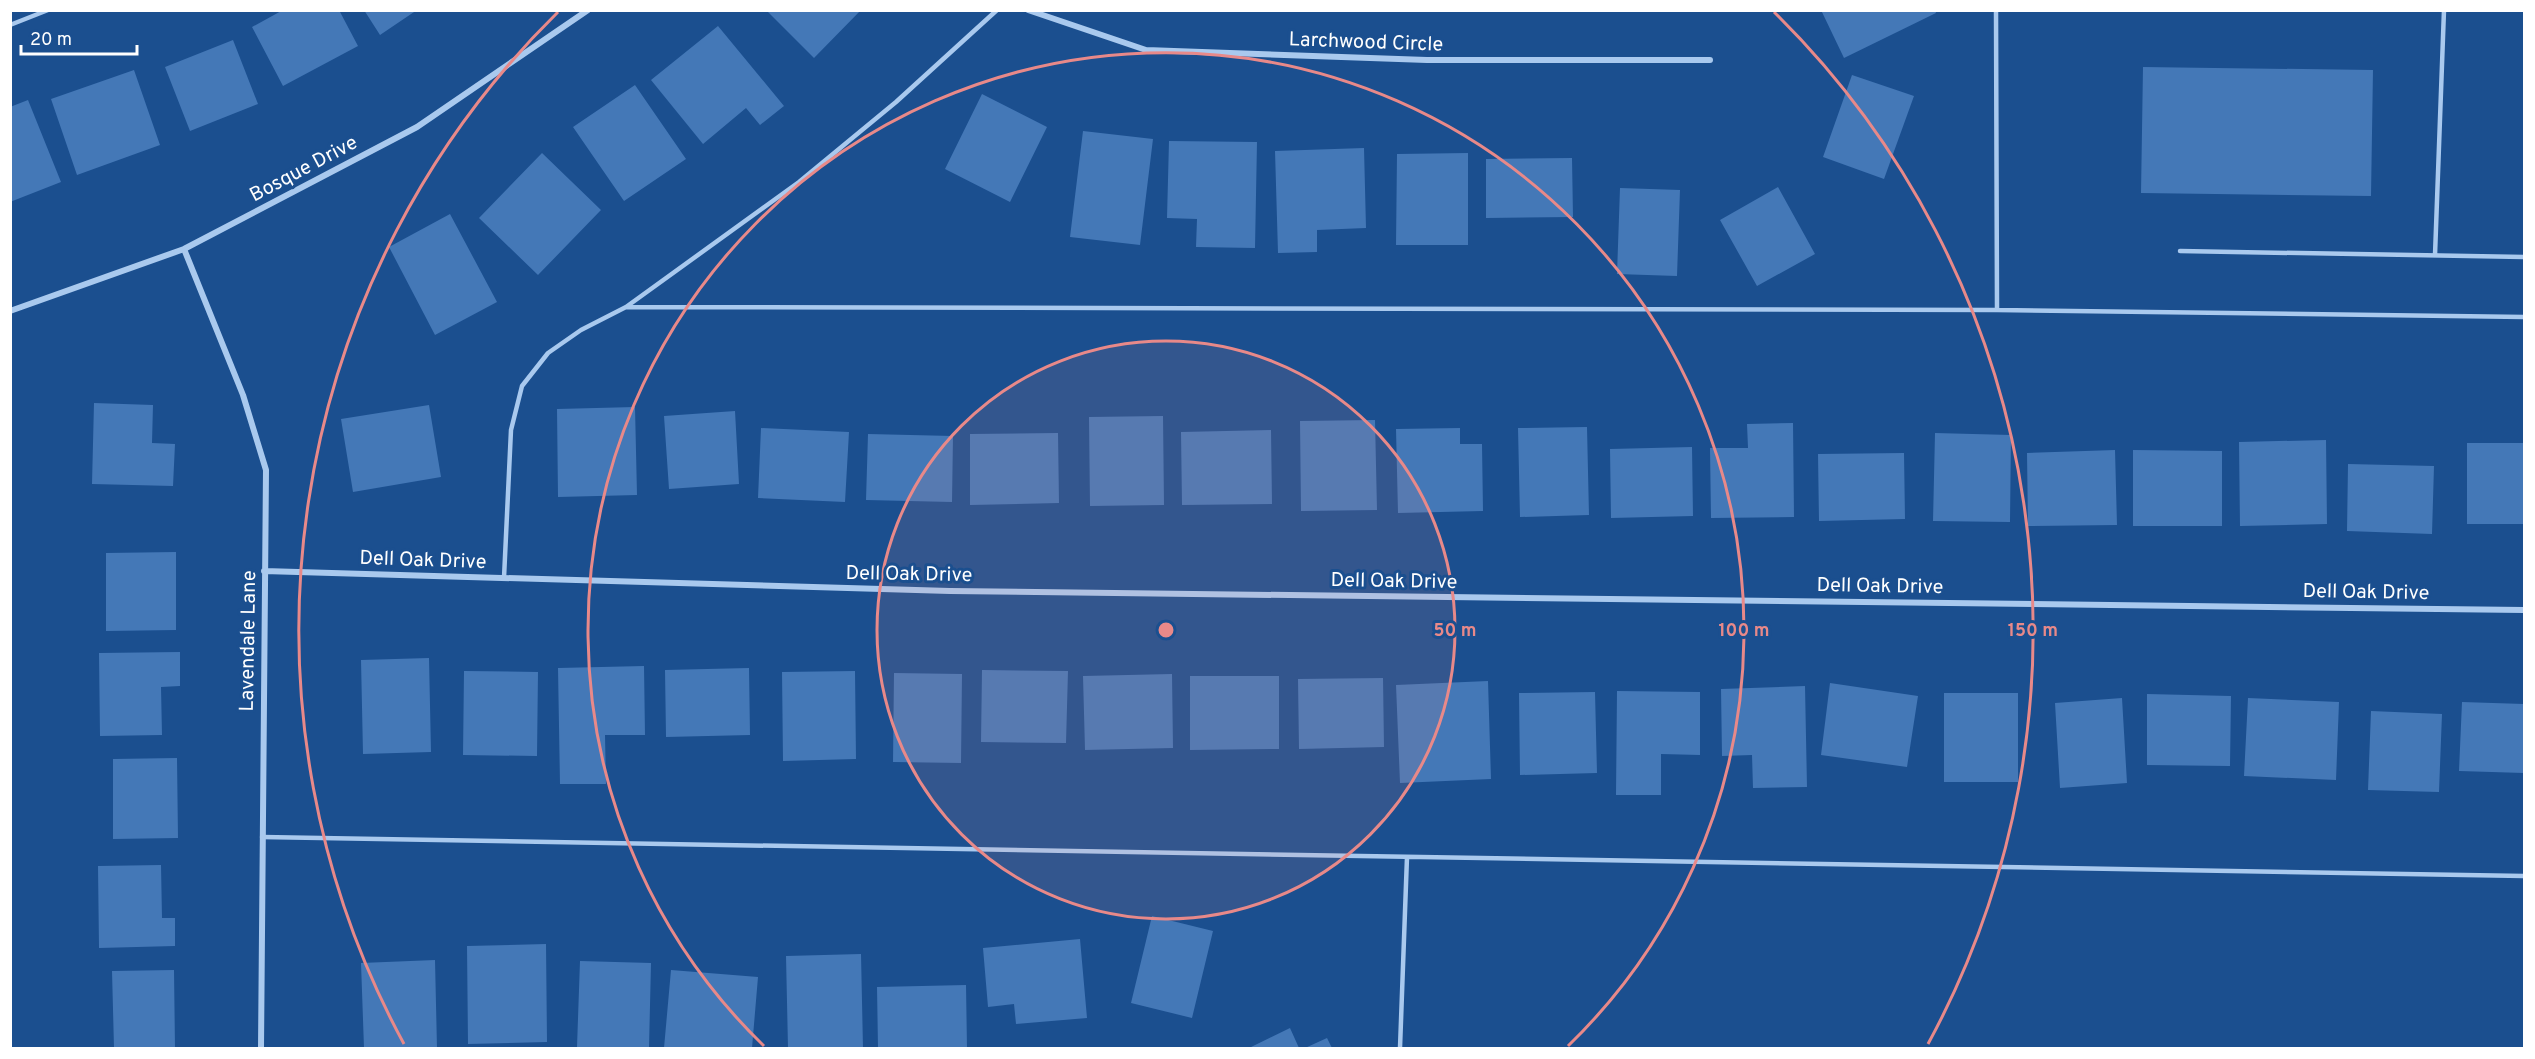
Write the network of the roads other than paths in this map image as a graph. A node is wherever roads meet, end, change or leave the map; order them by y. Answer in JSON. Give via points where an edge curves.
{"nodes":[{"id":1,"x":48,"y":10,"type":"edge"},
{"id":2,"x":588,"y":10,"type":"edge"},
{"id":3,"x":997,"y":10,"type":"edge"},
{"id":4,"x":1028,"y":10,"type":"edge"},
{"id":5,"x":1996,"y":10,"type":"edge"},
{"id":6,"x":2444,"y":10,"type":"edge"},
{"id":7,"x":10,"y":25,"type":"edge"},
{"id":8,"x":1710,"y":60,"type":"dead end"},
{"id":9,"x":184,"y":249,"type":"junction"},
{"id":10,"x":2180,"y":251,"type":"dead end"},
{"id":11,"x":2435,"y":255,"type":"junction"},
{"id":12,"x":2524,"y":257,"type":"edge"},
{"id":13,"x":626,"y":307,"type":"junction"},
{"id":14,"x":1996,"y":310,"type":"junction"},
{"id":15,"x":10,"y":311,"type":"edge"},
{"id":16,"x":2524,"y":317,"type":"edge"},
{"id":17,"x":264,"y":571,"type":"junction"},
{"id":18,"x":504,"y":578,"type":"junction"},
{"id":19,"x":2524,"y":610,"type":"edge"},
{"id":20,"x":262,"y":837,"type":"junction"},
{"id":21,"x":1407,"y":857,"type":"junction"},
{"id":22,"x":2524,"y":876,"type":"edge"},
{"id":23,"x":261,"y":1048,"type":"edge"},
{"id":24,"x":1400,"y":1048,"type":"edge"}],
"edges":[{"from":1,"to":7,"type":"lane"},
{"from":2,"to":9,"type":"street","name":"Bosque Drive","via":[[417,127]]},
{"from":3,"to":13,"type":"lane","via":[[896,102],[799,182]]},
{"from":4,"to":8,"type":"street","name":"Larchwood Circle","via":[[1146,50],[1427,60]]},
{"from":5,"to":14,"type":"lane"},
{"from":6,"to":11,"type":"lane"},
{"from":9,"to":15,"type":"street","name":"Bosque Drive"},
{"from":9,"to":17,"type":"street","name":"Lavendale Lane","via":[[243,395],[266,470]]},
{"from":10,"to":11,"type":"lane"},
{"from":11,"to":12,"type":"lane"},
{"from":13,"to":14,"type":"lane"},
{"from":13,"to":18,"type":"lane","via":[[581,330],[548,353],[522,386],[511,430]]},
{"from":14,"to":16,"type":"lane"},
{"from":17,"to":18,"type":"street","name":"Dell Oak Drive"},
{"from":17,"to":20,"type":"street","name":"Lavendale Lane"},
{"from":18,"to":19,"type":"street","name":"Dell Oak Drive","via":[[950,591]]},
{"from":20,"to":21,"type":"lane"},
{"from":20,"to":23,"type":"street","name":"Lavendale Lane"},
{"from":21,"to":22,"type":"lane"},
{"from":21,"to":24,"type":"lane"}]}
